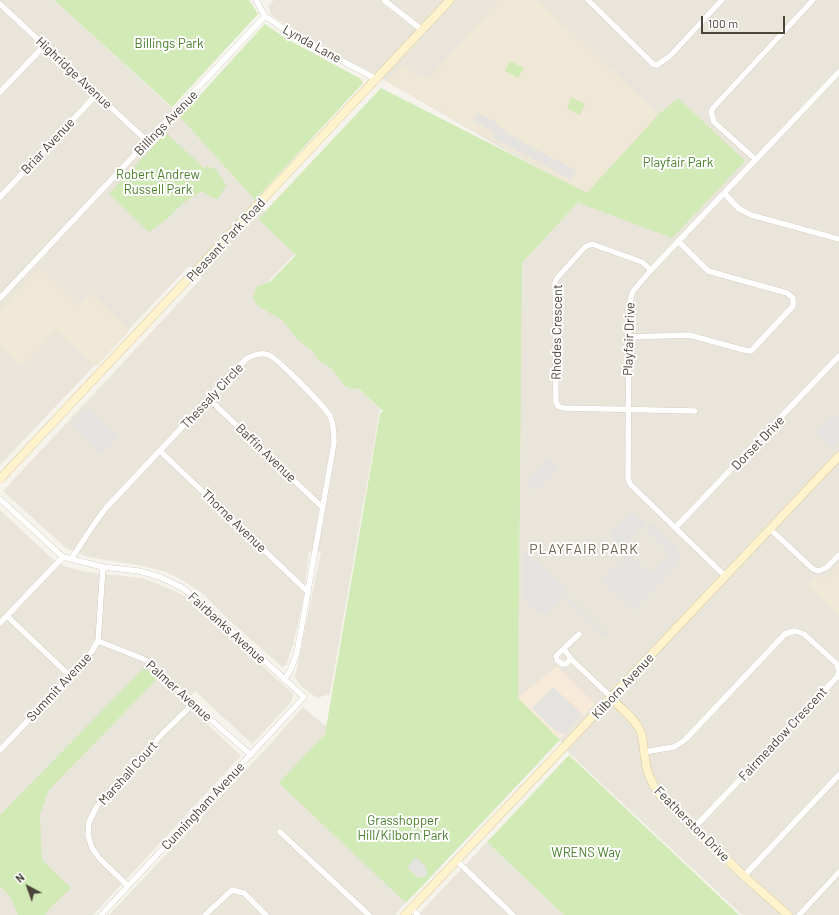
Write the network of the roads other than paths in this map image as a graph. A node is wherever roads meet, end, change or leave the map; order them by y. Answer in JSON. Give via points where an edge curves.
{"nodes":[{"id":1,"x":256,"y":0,"type":"edge"},
{"id":2,"x":384,"y":0,"type":"edge"},
{"id":3,"x":450,"y":0,"type":"edge"},
{"id":4,"x":588,"y":0,"type":"edge"},
{"id":5,"x":722,"y":0,"type":"edge"},
{"id":6,"x":813,"y":0,"type":"edge"},
{"id":7,"x":0,"y":4,"type":"edge"},
{"id":8,"x":266,"y":16,"type":"junction"},
{"id":9,"x":422,"y":30,"type":"junction"},
{"id":10,"x":44,"y":46,"type":"junction"},
{"id":11,"x":839,"y":72,"type":"edge"},
{"id":12,"x":376,"y":79,"type":"junction"},
{"id":13,"x":0,"y":92,"type":"edge"},
{"id":14,"x":97,"y":94,"type":"junction"},
{"id":15,"x":148,"y":142,"type":"junction"},
{"id":16,"x":755,"y":159,"type":"junction"},
{"id":17,"x":724,"y":193,"type":"junction"},
{"id":18,"x":0,"y":197,"type":"edge"},
{"id":19,"x":839,"y":239,"type":"edge"},
{"id":20,"x":678,"y":241,"type":"junction"},
{"id":21,"x":651,"y":270,"type":"junction"},
{"id":22,"x":0,"y":298,"type":"edge"},
{"id":23,"x":628,"y":337,"type":"junction"},
{"id":24,"x":839,"y":356,"type":"edge"},
{"id":25,"x":209,"y":399,"type":"junction"},
{"id":26,"x":628,"y":408,"type":"junction"},
{"id":27,"x":695,"y":411,"type":"dead end"},
{"id":28,"x":160,"y":451,"type":"junction"},
{"id":29,"x":839,"y":456,"type":"edge"},
{"id":30,"x":0,"y":479,"type":"edge"},
{"id":31,"x":0,"y":499,"type":"edge"},
{"id":32,"x":323,"y":508,"type":"junction"},
{"id":33,"x":675,"y":528,"type":"junction"},
{"id":34,"x":770,"y":529,"type":"junction"},
{"id":35,"x":839,"y":555,"type":"edge"},
{"id":36,"x":63,"y":557,"type":"junction"},
{"id":37,"x":71,"y":559,"type":"junction"},
{"id":38,"x":103,"y":567,"type":"junction"},
{"id":39,"x":725,"y":576,"type":"junction"},
{"id":40,"x":308,"y":592,"type":"junction"},
{"id":41,"x":7,"y":616,"type":"junction"},
{"id":42,"x":0,"y":623,"type":"edge"},
{"id":43,"x":579,"y":634,"type":"dead end"},
{"id":44,"x":98,"y":641,"type":"junction"},
{"id":45,"x":564,"y":649,"type":"junction"},
{"id":46,"x":571,"y":659,"type":"junction"},
{"id":47,"x":70,"y":676,"type":"junction"},
{"id":48,"x":284,"y":680,"type":"junction"},
{"id":49,"x":304,"y":696,"type":"joint"},
{"id":50,"x":612,"y":698,"type":"junction"},
{"id":51,"x":192,"y":704,"type":"junction"},
{"id":52,"x":0,"y":750,"type":"edge"},
{"id":53,"x":644,"y":752,"type":"junction"},
{"id":54,"x":251,"y":755,"type":"junction"},
{"id":55,"x":839,"y":775,"type":"edge"},
{"id":56,"x":694,"y":828,"type":"junction"},
{"id":57,"x":280,"y":832,"type":"dead end"},
{"id":58,"x":457,"y":861,"type":"junction"},
{"id":59,"x":839,"y":872,"type":"edge"},
{"id":60,"x":744,"y":876,"type":"junction"},
{"id":61,"x":128,"y":886,"type":"junction"},
{"id":62,"x":411,"y":908,"type":"junction"},
{"id":63,"x":101,"y":915,"type":"edge"},
{"id":64,"x":205,"y":915,"type":"edge"},
{"id":65,"x":266,"y":915,"type":"edge"},
{"id":66,"x":369,"y":915,"type":"edge"},
{"id":67,"x":405,"y":915,"type":"edge"},
{"id":68,"x":418,"y":915,"type":"edge"},
{"id":69,"x":514,"y":915,"type":"edge"},
{"id":70,"x":788,"y":915,"type":"edge"},
{"id":71,"x":799,"y":915,"type":"edge"}],
"edges":[{"from":1,"to":8,"type":"street","name":"Lynda Lane"},
{"from":2,"to":9,"type":"street"},
{"from":3,"to":9,"type":"street","name":"Pleasant Park Road"},
{"from":4,"to":5,"type":"street","via":[[653,64],[657,65],[670,56]]},
{"from":6,"to":16,"type":"street","via":[[711,112],[714,122]]},
{"from":7,"to":10,"type":"street","name":"Highridge Avenue"},
{"from":8,"to":12,"type":"street","name":"Lynda Lane","via":[[287,31]]},
{"from":8,"to":15,"type":"street","name":"Billings Avenue"},
{"from":9,"to":12,"type":"street","name":"Pleasant Park Road"},
{"from":10,"to":13,"type":"street"},
{"from":10,"to":14,"type":"street","name":"Highridge Avenue"},
{"from":11,"to":16,"type":"street","name":"Playfair Drive"},
{"from":12,"to":30,"type":"street","name":"Pleasant Park Road"},
{"from":14,"to":15,"type":"street","name":"Highridge Avenue"},
{"from":14,"to":18,"type":"street","name":"Briar Avenue"},
{"from":15,"to":22,"type":"street","name":"Billings Avenue"},
{"from":16,"to":17,"type":"street","name":"Playfair Drive"},
{"from":17,"to":19,"type":"street","via":[[738,208],[751,216]]},
{"from":17,"to":20,"type":"street","name":"Playfair Drive"},
{"from":20,"to":21,"type":"street","name":"Playfair Drive"},
{"from":20,"to":23,"type":"street","via":[[708,271],[787,293],[793,298],[793,306],[751,350],[689,335]]},
{"from":21,"to":23,"type":"street","name":"Playfair Drive","via":[[633,291],[628,304]]},
{"from":21,"to":26,"type":"street","name":"Rhodes Crescent","via":[[642,262],[592,244],[585,247],[555,283],[558,406],[590,410]]},
{"from":23,"to":26,"type":"street","name":"Playfair Drive"},
{"from":24,"to":33,"type":"street","name":"Dorset Drive"},
{"from":25,"to":28,"type":"street","name":"Thessaly Circle"},
{"from":25,"to":32,"type":"street","name":"Baffin Avenue"},
{"from":25,"to":32,"type":"street","name":"Thessaly Circle","via":[[246,359],[258,353],[270,355],[322,405],[330,417],[334,443]]},
{"from":26,"to":27,"type":"street"},
{"from":26,"to":33,"type":"street","name":"Playfair Drive","via":[[630,484]]},
{"from":28,"to":37,"type":"street","name":"Thessaly Circle","via":[[106,508]]},
{"from":28,"to":40,"type":"street","name":"Thorne Avenue"},
{"from":29,"to":34,"type":"street","name":"Kilborn Avenue"},
{"from":31,"to":36,"type":"street","name":"Fairbanks Avenue"},
{"from":32,"to":40,"type":"street","name":"Thessaly Circle"},
{"from":33,"to":39,"type":"street","name":"Playfair Drive"},
{"from":34,"to":35,"type":"street","via":[[818,571],[826,568]]},
{"from":34,"to":39,"type":"street","name":"Kilborn Avenue"},
{"from":36,"to":37,"type":"street","name":"Fairbanks Avenue"},
{"from":36,"to":41,"type":"street"},
{"from":37,"to":38,"type":"street","name":"Fairbanks Avenue"},
{"from":38,"to":44,"type":"street","name":"Summit Avenue"},
{"from":38,"to":48,"type":"street","name":"Fairbanks Avenue","via":[[139,570],[181,587],[220,619]]},
{"from":39,"to":50,"type":"street","name":"Kilborn Avenue"},
{"from":40,"to":48,"type":"street","name":"Thessaly Circle","via":[[297,653]]},
{"from":41,"to":42,"type":"street"},
{"from":41,"to":47,"type":"street"},
{"from":43,"to":45,"type":"street"},
{"from":44,"to":47,"type":"street","name":"Summit Avenue"},
{"from":44,"to":51,"type":"street","name":"Palmer Avenue","via":[[146,660]]},
{"from":45,"to":46,"type":"street"},
{"from":45,"to":46,"type":"street","via":[[558,654],[557,660],[564,665]]},
{"from":46,"to":50,"type":"street"},
{"from":47,"to":52,"type":"street","name":"Summit Avenue"},
{"from":48,"to":49,"type":"street","name":"Fairbanks Avenue"},
{"from":49,"to":54,"type":"street","name":"Cunningham Avenue"},
{"from":50,"to":53,"type":"street","name":"Featherston Drive","via":[[640,729]]},
{"from":50,"to":58,"type":"street","name":"Kilborn Avenue"},
{"from":51,"to":54,"type":"street","name":"Palmer Avenue"},
{"from":51,"to":61,"type":"street","name":"Marshall Court","via":[[97,806],[89,822],[88,835],[92,848]]},
{"from":53,"to":56,"type":"street","name":"Featherston Drive","via":[[652,784]]},
{"from":53,"to":56,"type":"street","name":"Fairmeadow Crescent","via":[[674,747],[685,740],[785,634],[796,631],[804,634],[837,664],[837,677]]},
{"from":54,"to":61,"type":"street","name":"Cunningham Avenue"},
{"from":55,"to":60,"type":"street"},
{"from":56,"to":60,"type":"street","name":"Featherston Drive"},
{"from":57,"to":66,"type":"street"},
{"from":58,"to":62,"type":"street","name":"Kilborn Avenue"},
{"from":58,"to":69,"type":"street"},
{"from":59,"to":71,"type":"street"},
{"from":60,"to":70,"type":"street","name":"Featherston Drive"},
{"from":61,"to":63,"type":"street","name":"Cunningham Avenue"},
{"from":62,"to":67,"type":"street","name":"Kilborn Avenue"},
{"from":62,"to":68,"type":"street"},
{"from":64,"to":65,"type":"street","via":[[232,890],[244,893]]}]}
